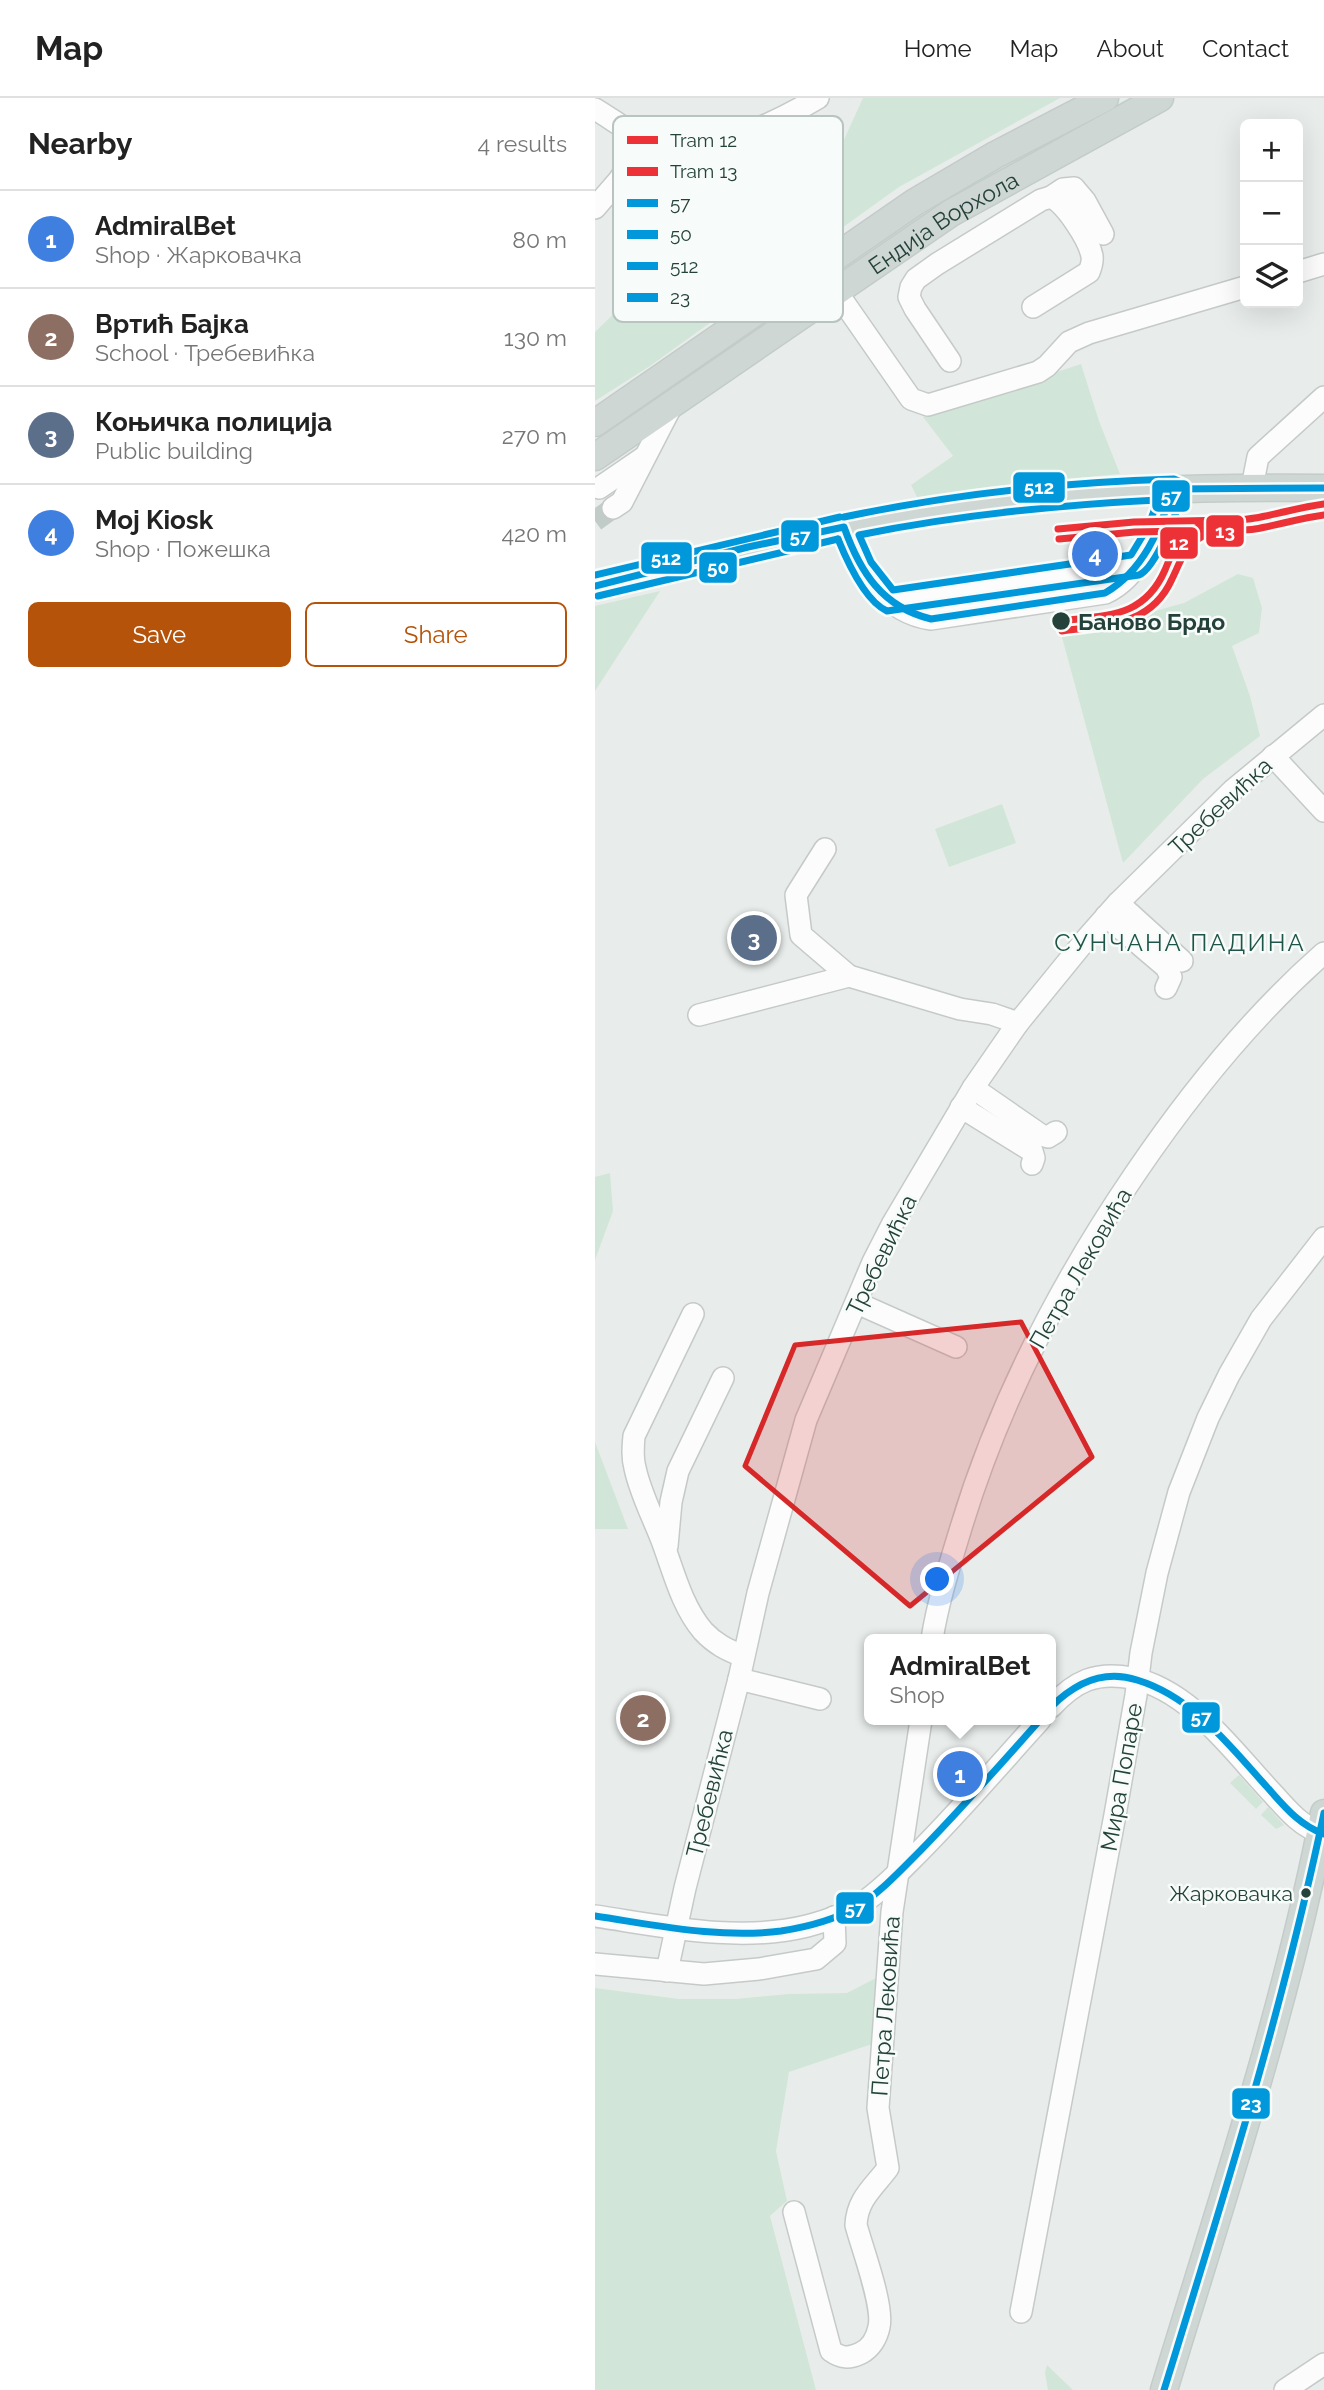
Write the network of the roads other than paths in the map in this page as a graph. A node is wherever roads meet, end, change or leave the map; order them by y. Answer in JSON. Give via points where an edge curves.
{"nodes":[{"id":1,"x":818,"y":98,"type":"edge"},
{"id":2,"x":1105,"y":98,"type":"edge"},
{"id":3,"x":1160,"y":98,"type":"edge"},
{"id":4,"x":595,"y":109,"type":"edge"},
{"id":5,"x":784,"y":116,"type":"edge"},
{"id":6,"x":613,"y":120,"type":"edge"},
{"id":7,"x":613,"y":187,"type":"edge"},
{"id":8,"x":1051,"y":197,"type":"junction"},
{"id":9,"x":595,"y":208,"type":"edge"},
{"id":10,"x":1103,"y":234,"type":"dead end"},
{"id":11,"x":917,"y":235,"type":"junction"},
{"id":12,"x":843,"y":252,"type":"edge"},
{"id":13,"x":937,"y":264,"type":"junction"},
{"id":14,"x":1324,"y":264,"type":"edge"},
{"id":15,"x":1303,"y":270,"type":"edge"},
{"id":16,"x":843,"y":286,"type":"edge"},
{"id":17,"x":1240,"y":288,"type":"edge"},
{"id":18,"x":843,"y":302,"type":"edge"},
{"id":19,"x":1033,"y":307,"type":"dead end"},
{"id":20,"x":741,"y":322,"type":"edge"},
{"id":21,"x":790,"y":322,"type":"edge"},
{"id":22,"x":950,"y":361,"type":"dead end"},
{"id":23,"x":1324,"y":397,"type":"edge"},
{"id":24,"x":673,"y":403,"type":"junction"},
{"id":25,"x":595,"y":423,"type":"edge"},
{"id":26,"x":646,"y":456,"type":"junction"},
{"id":27,"x":595,"y":457,"type":"edge"},
{"id":28,"x":1252,"y":487,"type":"junction"},
{"id":29,"x":1324,"y":488,"type":"edge"},
{"id":30,"x":1173,"y":489,"type":"junction"},
{"id":31,"x":844,"y":527,"type":"junction"},
{"id":32,"x":595,"y":586,"type":"edge"},
{"id":33,"x":1324,"y":715,"type":"edge"},
{"id":34,"x":1273,"y":756,"type":"junction"},
{"id":35,"x":1324,"y":811,"type":"edge"},
{"id":36,"x":825,"y":849,"type":"dead end"},
{"id":37,"x":1112,"y":910,"type":"junction"},
{"id":38,"x":1324,"y":953,"type":"edge"},
{"id":39,"x":1182,"y":961,"type":"dead end"},
{"id":40,"x":849,"y":976,"type":"junction"},
{"id":41,"x":1165,"y":988,"type":"dead end"},
{"id":42,"x":699,"y":1015,"type":"dead end"},
{"id":43,"x":1018,"y":1023,"type":"junction"},
{"id":44,"x":972,"y":1088,"type":"junction"},
{"id":45,"x":961,"y":1107,"type":"junction"},
{"id":46,"x":1055,"y":1132,"type":"dead end"},
{"id":47,"x":1032,"y":1164,"type":"dead end"},
{"id":48,"x":1324,"y":1238,"type":"edge"},
{"id":49,"x":857,"y":1303,"type":"junction"},
{"id":50,"x":693,"y":1314,"type":"dead end"},
{"id":51,"x":956,"y":1347,"type":"dead end"},
{"id":52,"x":723,"y":1378,"type":"dead end"},
{"id":53,"x":666,"y":1552,"type":"junction"},
{"id":54,"x":933,"y":1634,"type":"edge"},
{"id":55,"x":743,"y":1656,"type":"junction"},
{"id":56,"x":739,"y":1679,"type":"junction"},
{"id":57,"x":1137,"y":1679,"type":"junction"},
{"id":58,"x":820,"y":1699,"type":"dead end"},
{"id":59,"x":1056,"y":1702,"type":"edge"},
{"id":60,"x":920,"y":1725,"type":"edge"},
{"id":61,"x":1036,"y":1725,"type":"edge"},
{"id":62,"x":1323,"y":1827,"type":"edge"},
{"id":63,"x":896,"y":1875,"type":"junction"},
{"id":64,"x":595,"y":1916,"type":"edge"},
{"id":65,"x":834,"y":1917,"type":"junction"},
{"id":66,"x":675,"y":1927,"type":"junction"},
{"id":67,"x":595,"y":1964,"type":"edge"},
{"id":68,"x":667,"y":1972,"type":"junction"},
{"id":69,"x":794,"y":2212,"type":"dead end"},
{"id":70,"x":1021,"y":2312,"type":"dead end"},
{"id":71,"x":1324,"y":2364,"type":"edge"},
{"id":72,"x":1164,"y":2390,"type":"edge"},
{"id":73,"x":1285,"y":2390,"type":"edge"}],
"edges":[{"from":1,"to":5,"type":"street"},
{"from":2,"to":12,"type":"main road","name":"Ендија Ворхола","via":[[986,160]]},
{"from":3,"to":11,"type":"main road","name":"Ендија Ворхола","via":[[984,193]]},
{"from":4,"to":6,"type":"street"},
{"from":7,"to":9,"type":"street"},
{"from":8,"to":10,"type":"street","via":[[1074,188]]},
{"from":8,"to":13,"type":"street"},
{"from":8,"to":19,"type":"street","via":[[1067,210],[1092,253],[1092,262],[1089,272]]},
{"from":11,"to":13,"type":"street"},
{"from":11,"to":16,"type":"main road","name":"Ендија Ворхола"},
{"from":13,"to":22,"type":"street","via":[[916,279],[909,297]]},
{"from":14,"to":15,"type":"street"},
{"from":17,"to":18,"type":"street","via":[[1089,333],[1069,342],[1038,372],[928,405],[911,399]]},
{"from":20,"to":25,"type":"main road","name":"Ендија Ворхола"},
{"from":21,"to":24,"type":"main road","name":"Ендија Ворхола"},
{"from":23,"to":28,"type":"street","via":[[1258,457]]},
{"from":24,"to":26,"type":"street"},
{"from":24,"to":27,"type":"main road","name":"Ендија Ворхола"},
{"from":26,"to":26,"type":"street","via":[[606,499],[633,480]]},
{"from":28,"to":29,"type":"main road"},
{"from":28,"to":30,"type":"main road"},
{"from":30,"to":31,"type":"main road","via":[[1002,501]]},
{"from":30,"to":31,"type":"street","via":[[1157,532],[1137,565],[889,601],[862,568]]},
{"from":31,"to":32,"type":"main road"},
{"from":33,"to":34,"type":"street","name":"Требевићка"},
{"from":34,"to":35,"type":"street"},
{"from":34,"to":37,"type":"street","name":"Требевићка"},
{"from":36,"to":40,"type":"street","via":[[796,895],[801,935]]},
{"from":37,"to":39,"type":"street"},
{"from":37,"to":41,"type":"street","via":[[1166,967],[1171,977]]},
{"from":37,"to":43,"type":"street","name":"Требевићка"},
{"from":38,"to":54,"type":"street","name":"Петра Лековића","via":[[1259,1014],[1198,1085],[1110,1211],[1056,1301],[973,1487]]},
{"from":40,"to":42,"type":"street"},
{"from":40,"to":43,"type":"street"},
{"from":43,"to":44,"type":"street","name":"Требевићка"},
{"from":44,"to":45,"type":"street","name":"Требевићка"},
{"from":44,"to":46,"type":"street","via":[[1041,1135]]},
{"from":45,"to":47,"type":"street","via":[[1033,1152]]},
{"from":45,"to":49,"type":"street","name":"Требевићка","via":[[893,1223]]},
{"from":48,"to":57,"type":"street","name":"Мира Попаре","via":[[1261,1319],[1208,1418],[1179,1492],[1157,1573]]},
{"from":49,"to":51,"type":"street"},
{"from":49,"to":55,"type":"street","name":"Требевићка","via":[[806,1420]]},
{"from":50,"to":53,"type":"street","via":[[634,1436],[632,1450]]},
{"from":52,"to":53,"type":"street","via":[[678,1471]]},
{"from":53,"to":55,"type":"street","via":[[702,1629],[719,1645]]},
{"from":55,"to":56,"type":"street","name":"Требевићка"},
{"from":56,"to":58,"type":"street"},
{"from":56,"to":66,"type":"street","name":"Требевићка"},
{"from":57,"to":59,"type":"street","via":[[1109,1675],[1086,1680]]},
{"from":57,"to":62,"type":"street","via":[[1184,1701],[1291,1814]]},
{"from":57,"to":70,"type":"street","name":"Мира Попаре"},
{"from":60,"to":63,"type":"street","name":"Петра Лековића"},
{"from":61,"to":63,"type":"street"},
{"from":62,"to":72,"type":"main road","via":[[1284,1990]]},
{"from":63,"to":65,"type":"street","via":[[859,1905]]},
{"from":63,"to":69,"type":"street","name":"Петра Лековића","via":[[878,2108],[888,2168],[867,2192],[856,2225],[880,2317],[876,2337],[852,2357],[831,2351]]},
{"from":64,"to":66,"type":"street"},
{"from":65,"to":66,"type":"street","via":[[762,1931]]},
{"from":65,"to":68,"type":"street","via":[[835,1943],[815,1959],[704,1974]]},
{"from":66,"to":68,"type":"street","name":"Требевићка"},
{"from":67,"to":68,"type":"street"},
{"from":71,"to":73,"type":"street"}]}
